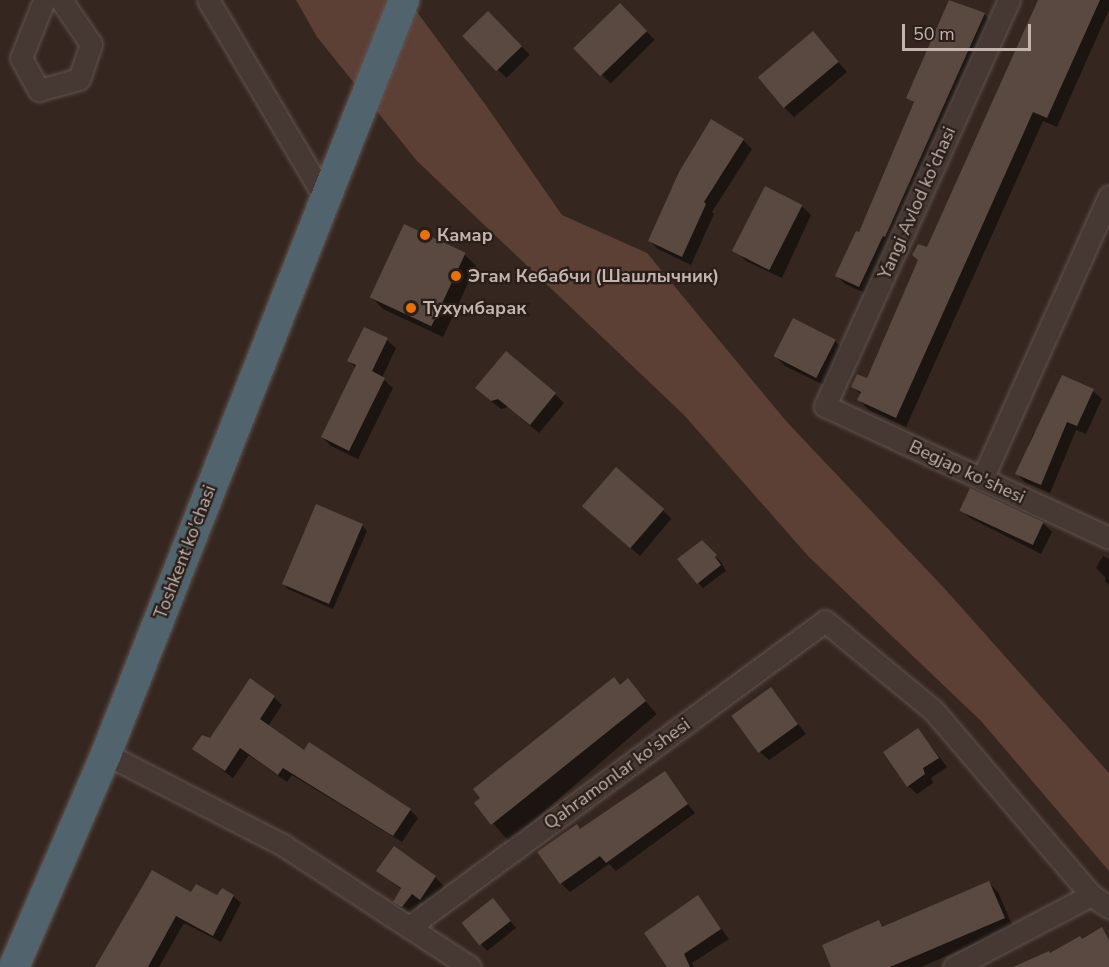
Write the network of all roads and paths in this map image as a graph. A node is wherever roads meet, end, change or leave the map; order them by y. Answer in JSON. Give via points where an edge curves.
{"nodes":[{"id":1,"x":44,"y":0,"type":"edge"},
{"id":2,"x":60,"y":0,"type":"edge"},
{"id":3,"x":208,"y":0,"type":"edge"},
{"id":4,"x":404,"y":0,"type":"edge"},
{"id":5,"x":1009,"y":0,"type":"edge"},
{"id":6,"x":324,"y":196,"type":"junction"},
{"id":7,"x":1109,"y":196,"type":"edge"},
{"id":8,"x":825,"y":406,"type":"joint"},
{"id":9,"x":982,"y":479,"type":"junction"},
{"id":10,"x":1109,"y":538,"type":"edge"},
{"id":11,"x":106,"y":754,"type":"junction"},
{"id":12,"x":1091,"y":895,"type":"junction"},
{"id":13,"x":1109,"y":907,"type":"edge"},
{"id":14,"x":409,"y":927,"type":"junction"},
{"id":15,"x":14,"y":967,"type":"edge"},
{"id":16,"x":470,"y":967,"type":"edge"},
{"id":17,"x":954,"y":967,"type":"edge"}],
"edges":[{"from":1,"to":2,"type":"street","via":[[21,58],[39,90],[79,79],[91,44]]},
{"from":3,"to":6,"type":"street"},
{"from":4,"to":6,"type":"highway","name":"Toshkent ko'chasi"},
{"from":5,"to":8,"type":"street","name":"Yangi Avlod ko'chasi"},
{"from":6,"to":11,"type":"highway","name":"Toshkent ko'chasi"},
{"from":7,"to":9,"type":"street"},
{"from":8,"to":9,"type":"street","name":"Begjap ko'shesi"},
{"from":9,"to":10,"type":"street","name":"Begjap ko'shesi"},
{"from":11,"to":14,"type":"street","via":[[282,845]]},
{"from":11,"to":15,"type":"highway","name":"Toshkent ko'chasi"},
{"from":12,"to":13,"type":"street"},
{"from":12,"to":14,"type":"street","name":"Qahramonlar ko'shesi","via":[[934,711],[825,621]]},
{"from":12,"to":17,"type":"street"},
{"from":14,"to":16,"type":"street"}]}
